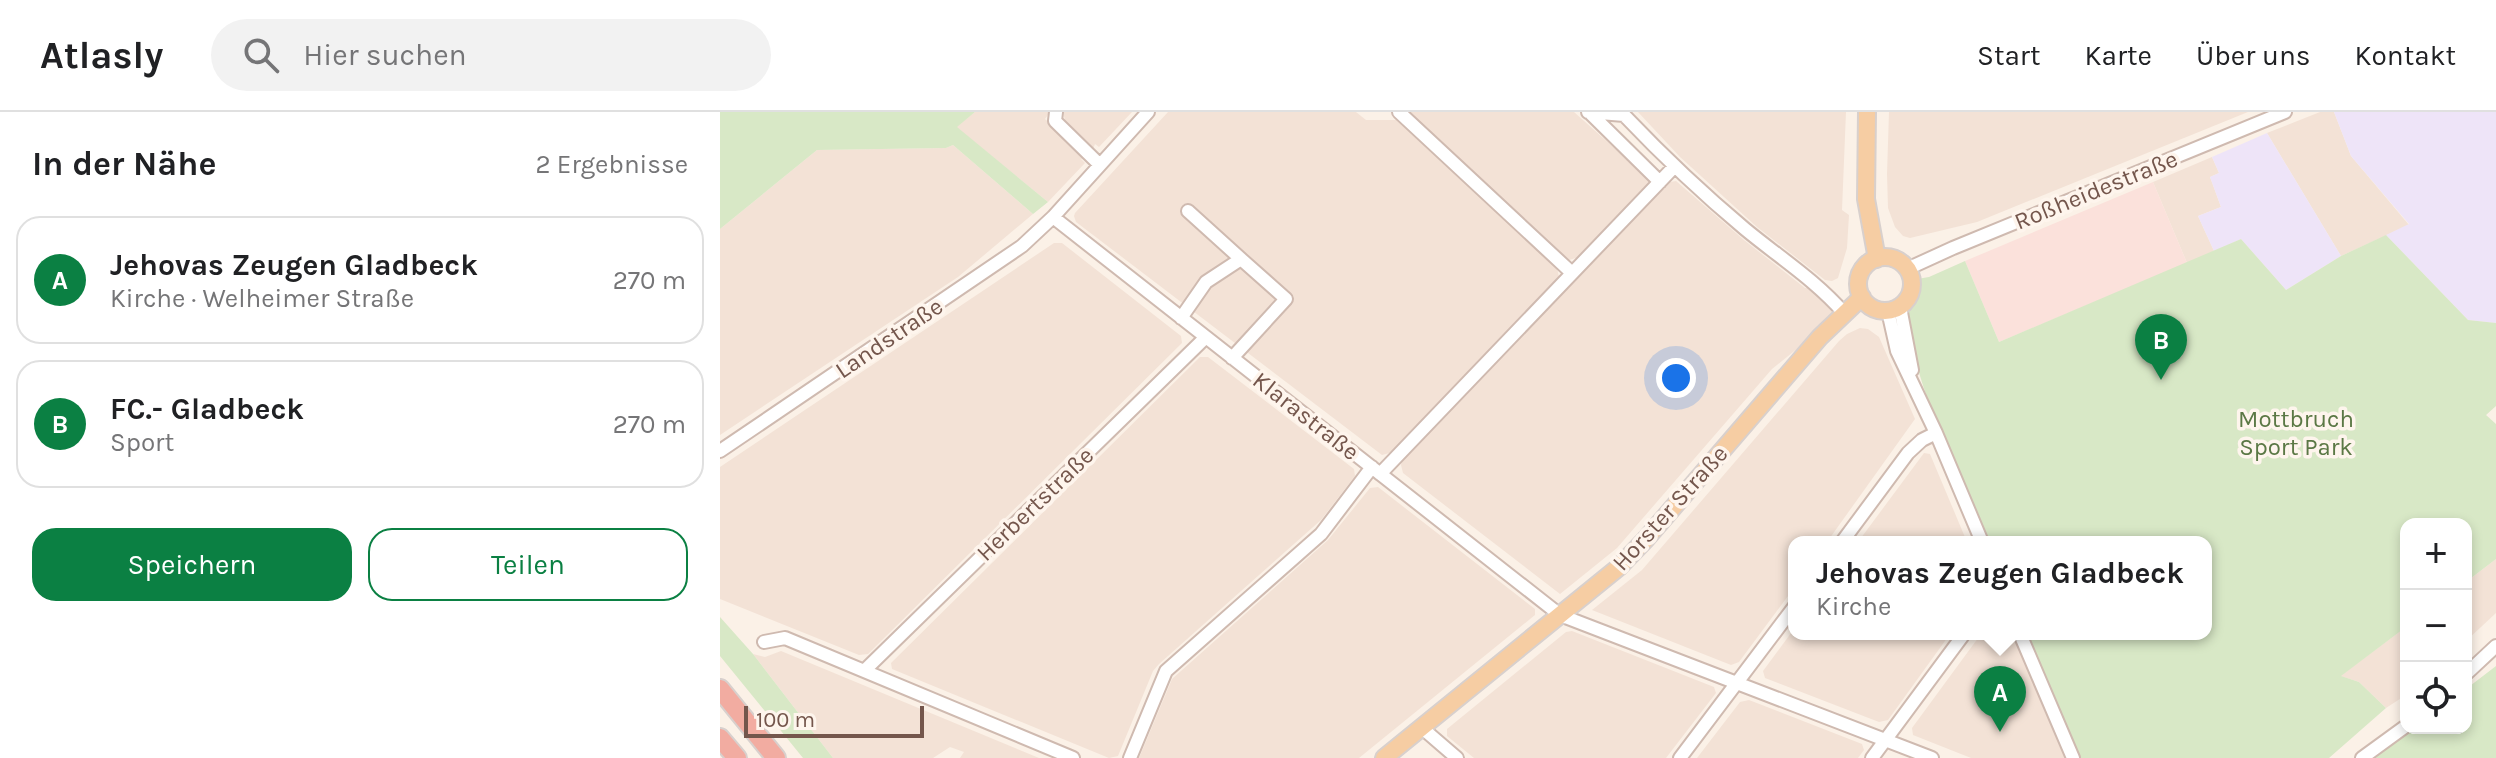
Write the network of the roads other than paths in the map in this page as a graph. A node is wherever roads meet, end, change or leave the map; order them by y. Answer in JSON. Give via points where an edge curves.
{"nodes":[{"id":1,"x":1056,"y":112,"type":"edge"},
{"id":2,"x":1148,"y":112,"type":"edge"},
{"id":3,"x":1399,"y":112,"type":"edge"},
{"id":4,"x":1588,"y":112,"type":"edge"},
{"id":5,"x":1867,"y":112,"type":"edge"},
{"id":6,"x":2285,"y":112,"type":"edge"},
{"id":7,"x":1100,"y":165,"type":"junction"},
{"id":8,"x":1673,"y":168,"type":"junction"},
{"id":9,"x":1660,"y":182,"type":"junction"},
{"id":10,"x":1188,"y":211,"type":"dead end"},
{"id":11,"x":1053,"y":217,"type":"junction"},
{"id":12,"x":1241,"y":259,"type":"junction"},
{"id":13,"x":1877,"y":259,"type":"junction"},
{"id":14,"x":1907,"y":269,"type":"junction"},
{"id":15,"x":1572,"y":273,"type":"junction"},
{"id":16,"x":1862,"y":297,"type":"junction"},
{"id":17,"x":1894,"y":309,"type":"junction"},
{"id":18,"x":1844,"y":313,"type":"junction"},
{"id":19,"x":1181,"y":318,"type":"junction"},
{"id":20,"x":1206,"y":337,"type":"junction"},
{"id":21,"x":1232,"y":358,"type":"junction"},
{"id":22,"x":1936,"y":433,"type":"junction"},
{"id":23,"x":720,"y":451,"type":"edge"},
{"id":24,"x":1376,"y":470,"type":"junction"},
{"id":25,"x":1846,"y":536,"type":"edge"},
{"id":26,"x":1979,"y":536,"type":"edge"},
{"id":27,"x":1560,"y":615,"type":"junction"},
{"id":28,"x":1788,"y":615,"type":"edge"},
{"id":29,"x":1960,"y":640,"type":"edge"},
{"id":30,"x":2023,"y":640,"type":"edge"},
{"id":31,"x":764,"y":642,"type":"dead end"},
{"id":32,"x":2496,"y":646,"type":"edge"},
{"id":33,"x":2472,"y":668,"type":"edge"},
{"id":34,"x":865,"y":670,"type":"junction"},
{"id":35,"x":1738,"y":683,"type":"junction"},
{"id":36,"x":720,"y":689,"type":"edge"},
{"id":37,"x":1421,"y":727,"type":"junction"},
{"id":38,"x":2400,"y":730,"type":"edge"},
{"id":39,"x":720,"y":738,"type":"edge"},
{"id":40,"x":1886,"y":740,"type":"junction"},
{"id":41,"x":737,"y":758,"type":"edge"},
{"id":42,"x":776,"y":758,"type":"edge"},
{"id":43,"x":1073,"y":758,"type":"edge"},
{"id":44,"x":1130,"y":758,"type":"edge"},
{"id":45,"x":1384,"y":758,"type":"edge"},
{"id":46,"x":1457,"y":758,"type":"edge"},
{"id":47,"x":1680,"y":758,"type":"edge"},
{"id":48,"x":1872,"y":758,"type":"edge"},
{"id":49,"x":1932,"y":758,"type":"edge"},
{"id":50,"x":2073,"y":758,"type":"edge"},
{"id":51,"x":2362,"y":758,"type":"edge"}],
"edges":[{"from":1,"to":7,"type":"street","via":[[1055,121]]},
{"from":2,"to":7,"type":"street","name":"Landstraße"},
{"from":3,"to":15,"type":"street"},
{"from":4,"to":8,"type":"street","via":[[1624,115]]},
{"from":4,"to":9,"type":"street"},
{"from":5,"to":13,"type":"main road","via":[[1866,199]]},
{"from":6,"to":14,"type":"street","name":"Roßheidestraße"},
{"from":7,"to":11,"type":"street","name":"Landstraße"},
{"from":8,"to":9,"type":"street"},
{"from":8,"to":18,"type":"street","via":[[1821,288]]},
{"from":9,"to":15,"type":"street"},
{"from":10,"to":12,"type":"street"},
{"from":11,"to":19,"type":"street","name":"Klarastraße"},
{"from":11,"to":23,"type":"street","name":"Landstraße","via":[[1003,260]]},
{"from":12,"to":19,"type":"street","via":[[1206,282]]},
{"from":12,"to":21,"type":"street","via":[[1286,299]]},
{"from":13,"to":14,"type":"main road","via":[[1895,259]]},
{"from":13,"to":16,"type":"main road","via":[[1860,276]]},
{"from":14,"to":17,"type":"main road","via":[[1912,287]]},
{"from":15,"to":24,"type":"street"},
{"from":16,"to":17,"type":"main road","via":[[1870,306]]},
{"from":16,"to":18,"type":"main road","name":"Horster Straße"},
{"from":17,"to":22,"type":"street","via":[[1897,351]]},
{"from":18,"to":27,"type":"main road","name":"Horster Straße","via":[[1646,539]]},
{"from":19,"to":20,"type":"street","name":"Klarastraße"},
{"from":20,"to":21,"type":"street","name":"Klarastraße"},
{"from":20,"to":34,"type":"street","name":"Herbertstraße"},
{"from":21,"to":24,"type":"street","name":"Klarastraße"},
{"from":22,"to":25,"type":"street","via":[[1908,453]]},
{"from":22,"to":26,"type":"street"},
{"from":24,"to":27,"type":"street","name":"Klarastraße"},
{"from":24,"to":44,"type":"street","via":[[1321,534],[1166,671]]},
{"from":27,"to":35,"type":"street","name":"Klarastraße"},
{"from":27,"to":37,"type":"main road","name":"Horster Straße"},
{"from":28,"to":35,"type":"street"},
{"from":29,"to":40,"type":"street"},
{"from":30,"to":50,"type":"street"},
{"from":31,"to":34,"type":"street","via":[[785,638]]},
{"from":32,"to":33,"type":"street"},
{"from":34,"to":43,"type":"street"},
{"from":35,"to":40,"type":"street","name":"Klarastraße"},
{"from":35,"to":47,"type":"street"},
{"from":36,"to":42,"type":"highway"},
{"from":37,"to":45,"type":"main road","name":"Horster Straße"},
{"from":37,"to":46,"type":"street"},
{"from":38,"to":51,"type":"street"},
{"from":39,"to":41,"type":"highway"},
{"from":40,"to":48,"type":"street"},
{"from":40,"to":49,"type":"street","name":"Klarastraße"}]}
